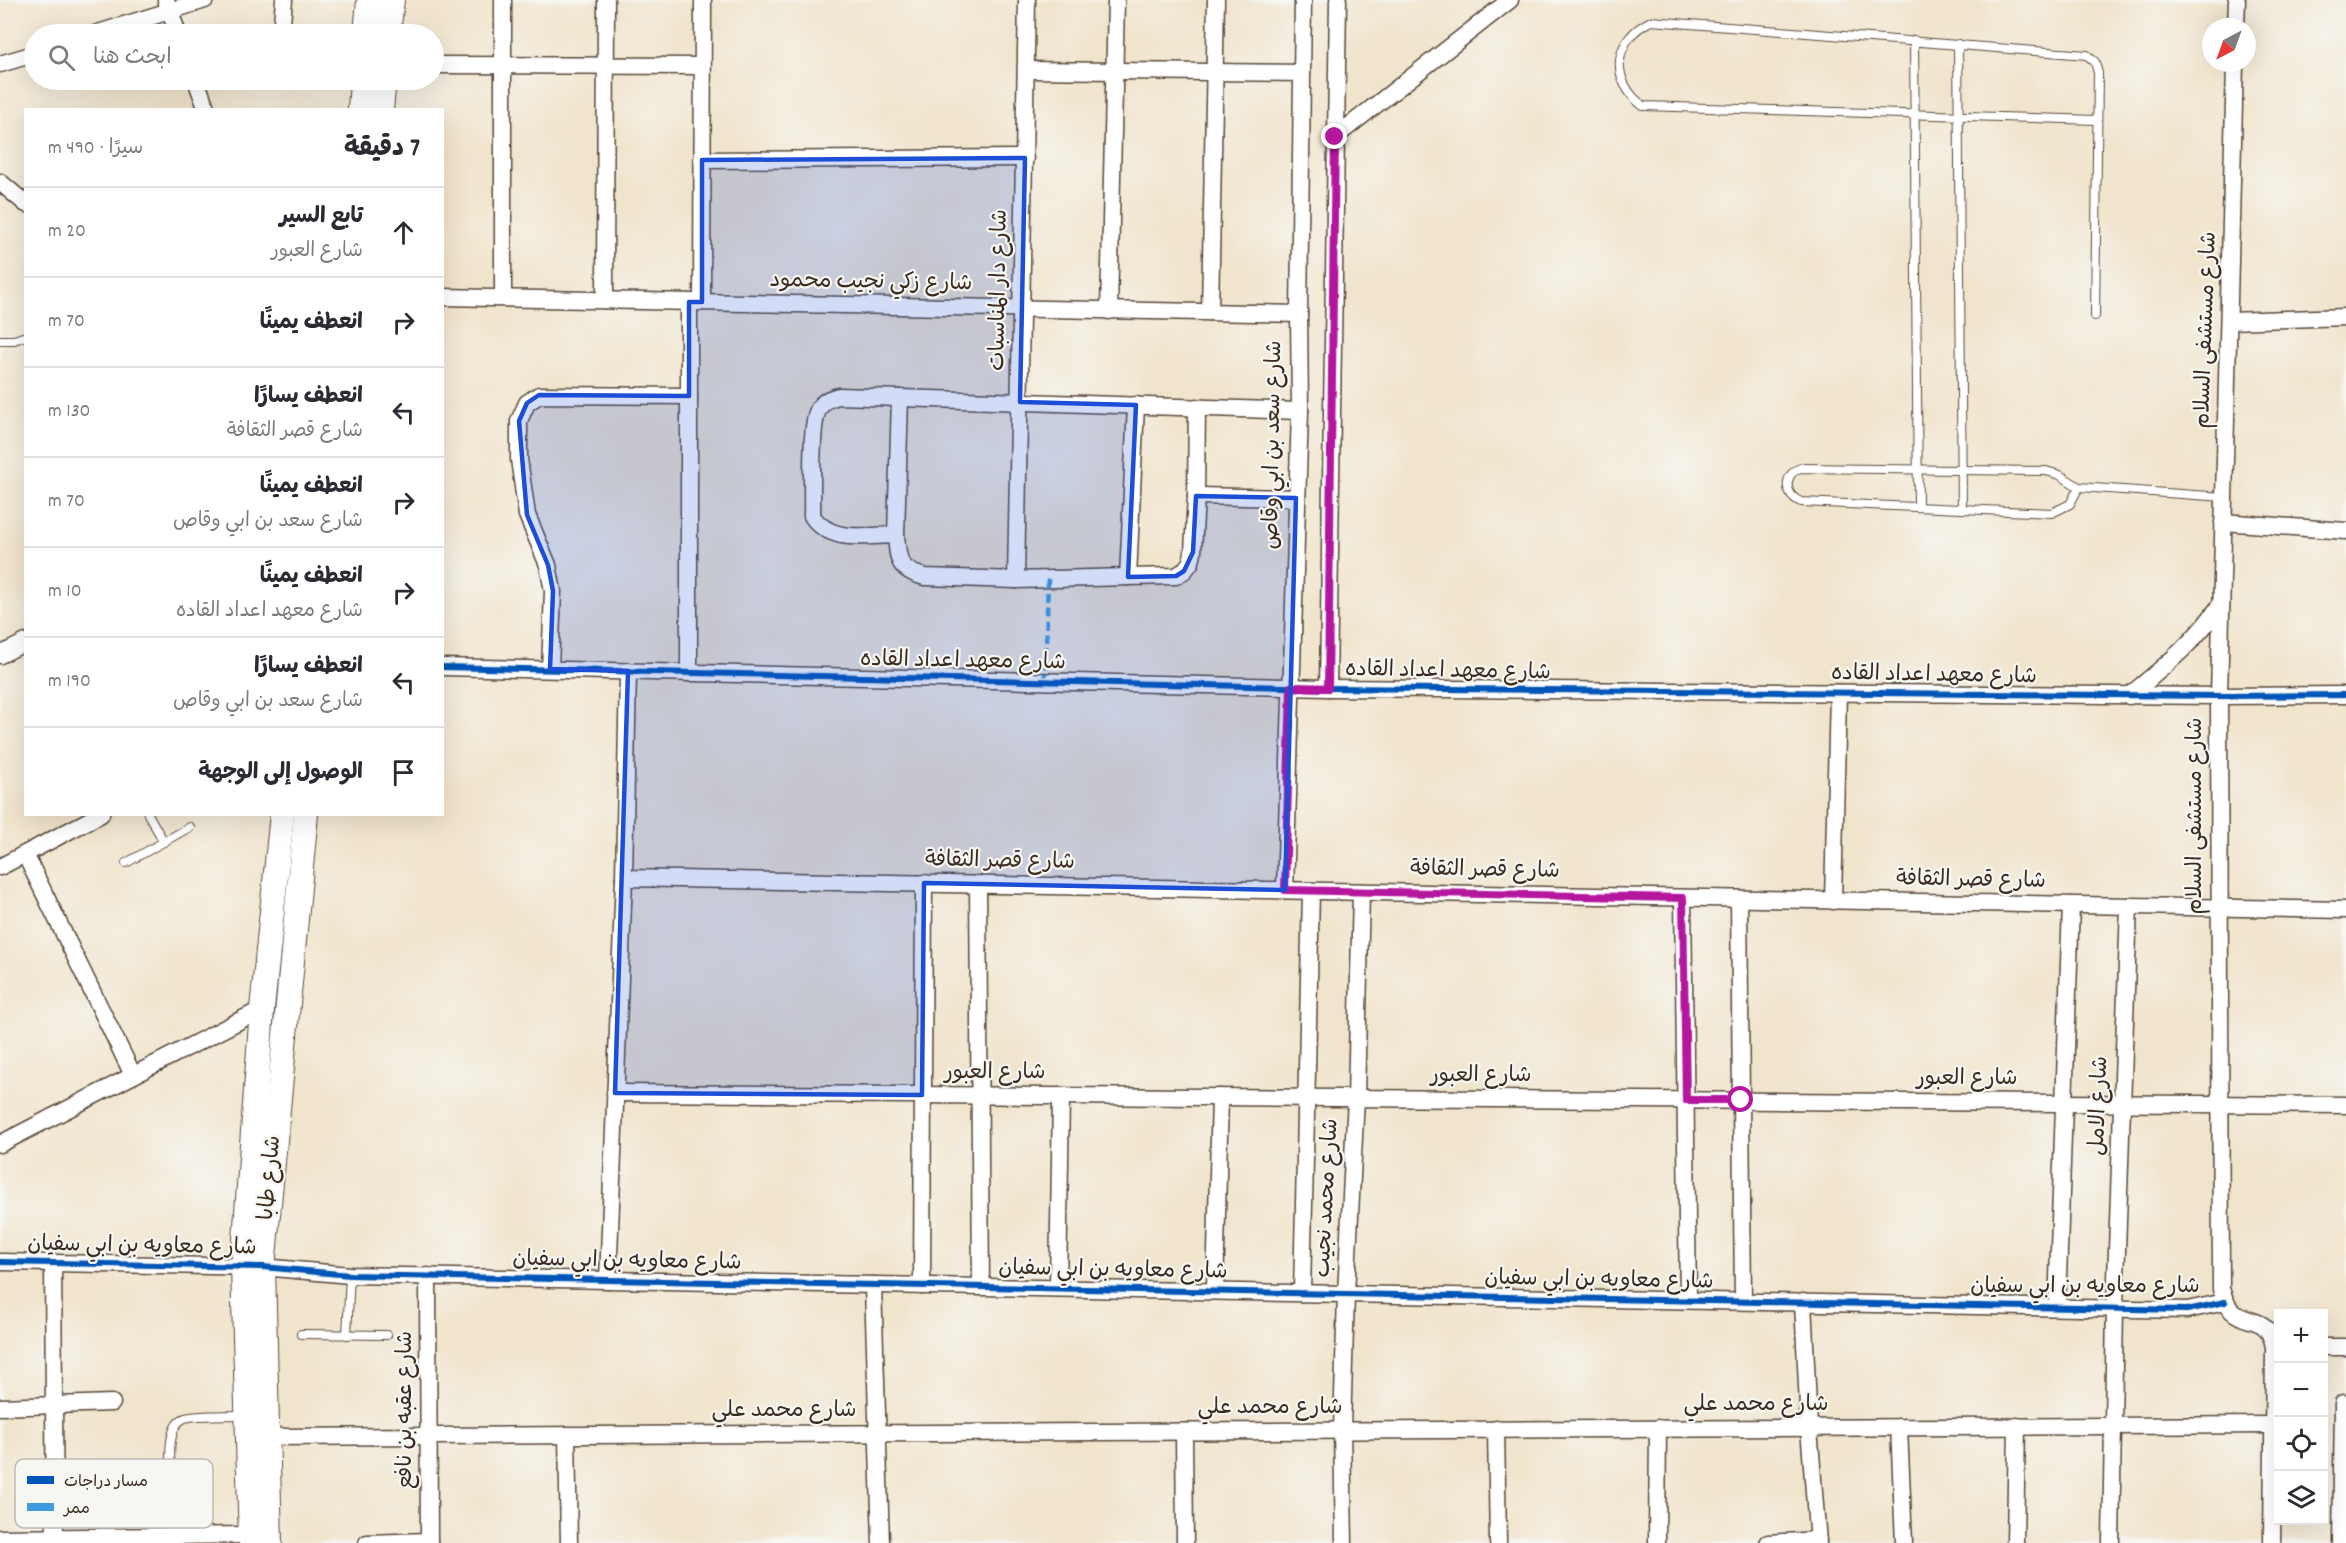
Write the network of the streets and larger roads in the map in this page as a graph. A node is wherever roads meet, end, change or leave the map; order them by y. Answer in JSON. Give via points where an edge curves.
{"nodes":[{"id":1,"x":205,"y":0,"type":"edge"},
{"id":2,"x":284,"y":0,"type":"edge"},
{"id":3,"x":369,"y":0,"type":"edge"},
{"id":4,"x":392,"y":0,"type":"edge"},
{"id":5,"x":503,"y":0,"type":"edge"},
{"id":6,"x":606,"y":0,"type":"edge"},
{"id":7,"x":703,"y":0,"type":"edge"},
{"id":8,"x":1028,"y":0,"type":"edge"},
{"id":9,"x":1116,"y":0,"type":"edge"},
{"id":10,"x":1216,"y":0,"type":"edge"},
{"id":11,"x":1303,"y":0,"type":"edge"},
{"id":12,"x":1338,"y":0,"type":"edge"},
{"id":13,"x":1510,"y":0,"type":"edge"},
{"id":14,"x":2236,"y":0,"type":"edge"},
{"id":15,"x":168,"y":6,"type":"edge"},
{"id":16,"x":2236,"y":18,"type":"edge"},
{"id":17,"x":121,"y":24,"type":"edge"},
{"id":18,"x":174,"y":24,"type":"edge"},
{"id":19,"x":282,"y":24,"type":"edge"},
{"id":20,"x":367,"y":24,"type":"edge"},
{"id":21,"x":389,"y":24,"type":"edge"},
{"id":22,"x":24,"y":57,"type":"edge"},
{"id":23,"x":0,"y":64,"type":"edge"},
{"id":24,"x":444,"y":66,"type":"edge"},
{"id":25,"x":503,"y":66,"type":"junction"},
{"id":26,"x":606,"y":66,"type":"junction"},
{"id":27,"x":702,"y":66,"type":"junction"},
{"id":28,"x":1026,"y":69,"type":"junction"},
{"id":29,"x":1114,"y":70,"type":"junction"},
{"id":30,"x":1215,"y":72,"type":"junction"},
{"id":31,"x":2235,"y":72,"type":"edge"},
{"id":32,"x":1302,"y":73,"type":"junction"},
{"id":33,"x":200,"y":90,"type":"edge"},
{"id":34,"x":361,"y":90,"type":"edge"},
{"id":35,"x":383,"y":90,"type":"edge"},
{"id":36,"x":206,"y":108,"type":"edge"},
{"id":37,"x":360,"y":108,"type":"edge"},
{"id":38,"x":381,"y":108,"type":"edge"},
{"id":39,"x":1335,"y":137,"type":"junction"},
{"id":40,"x":1024,"y":158,"type":"junction"},
{"id":41,"x":702,"y":160,"type":"junction"},
{"id":42,"x":0,"y":183,"type":"edge"},
{"id":43,"x":24,"y":202,"type":"edge"},
{"id":44,"x":444,"y":297,"type":"edge"},
{"id":45,"x":503,"y":298,"type":"junction"},
{"id":46,"x":605,"y":300,"type":"junction"},
{"id":47,"x":695,"y":302,"type":"junction"},
{"id":48,"x":1022,"y":309,"type":"junction"},
{"id":49,"x":1109,"y":311,"type":"junction"},
{"id":50,"x":1210,"y":312,"type":"junction"},
{"id":51,"x":1299,"y":314,"type":"junction"},
{"id":52,"x":2346,"y":317,"type":"edge"},
{"id":53,"x":2230,"y":321,"type":"junction"},
{"id":54,"x":689,"y":396,"type":"junction"},
{"id":55,"x":900,"y":398,"type":"junction"},
{"id":56,"x":1020,"y":402,"type":"junction"},
{"id":57,"x":1136,"y":405,"type":"junction"},
{"id":58,"x":1197,"y":407,"type":"junction"},
{"id":59,"x":1300,"y":411,"type":"junction"},
{"id":60,"x":1196,"y":496,"type":"junction"},
{"id":61,"x":1296,"y":498,"type":"junction"},
{"id":62,"x":2223,"y":522,"type":"junction"},
{"id":63,"x":2346,"y":531,"type":"edge"},
{"id":64,"x":896,"y":535,"type":"junction"},
{"id":65,"x":1128,"y":577,"type":"junction"},
{"id":66,"x":1017,"y":580,"type":"junction"},
{"id":67,"x":2222,"y":603,"type":"junction"},
{"id":68,"x":24,"y":643,"type":"edge"},
{"id":69,"x":0,"y":655,"type":"edge"},
{"id":70,"x":444,"y":667,"type":"edge"},
{"id":71,"x":550,"y":669,"type":"junction"},
{"id":72,"x":628,"y":671,"type":"junction"},
{"id":73,"x":688,"y":673,"type":"junction"},
{"id":74,"x":1291,"y":687,"type":"junction"},
{"id":75,"x":1328,"y":688,"type":"junction"},
{"id":76,"x":1838,"y":693,"type":"junction"},
{"id":77,"x":2346,"y":695,"type":"edge"},
{"id":78,"x":2130,"y":696,"type":"junction"},
{"id":79,"x":2219,"y":696,"type":"junction"},
{"id":80,"x":97,"y":816,"type":"edge"},
{"id":81,"x":282,"y":816,"type":"edge"},
{"id":82,"x":306,"y":816,"type":"edge"},
{"id":83,"x":25,"y":854,"type":"junction"},
{"id":84,"x":0,"y":867,"type":"edge"},
{"id":85,"x":624,"y":878,"type":"junction"},
{"id":86,"x":924,"y":884,"type":"junction"},
{"id":87,"x":978,"y":884,"type":"junction"},
{"id":88,"x":1285,"y":890,"type":"junction"},
{"id":89,"x":1311,"y":891,"type":"junction"},
{"id":90,"x":1361,"y":892,"type":"junction"},
{"id":91,"x":1683,"y":898,"type":"junction"},
{"id":92,"x":1739,"y":899,"type":"junction"},
{"id":93,"x":1833,"y":900,"type":"junction"},
{"id":94,"x":2071,"y":905,"type":"junction"},
{"id":95,"x":2129,"y":906,"type":"junction"},
{"id":96,"x":2218,"y":908,"type":"junction"},
{"id":97,"x":2346,"y":910,"type":"edge"},
{"id":98,"x":262,"y":1009,"type":"junction"},
{"id":99,"x":133,"y":1075,"type":"junction"},
{"id":100,"x":615,"y":1093,"type":"junction"},
{"id":101,"x":922,"y":1095,"type":"junction"},
{"id":102,"x":980,"y":1095,"type":"junction"},
{"id":103,"x":1061,"y":1096,"type":"junction"},
{"id":104,"x":1220,"y":1097,"type":"junction"},
{"id":105,"x":1307,"y":1097,"type":"junction"},
{"id":106,"x":1356,"y":1098,"type":"junction"},
{"id":107,"x":1686,"y":1100,"type":"junction"},
{"id":108,"x":1741,"y":1100,"type":"junction"},
{"id":109,"x":2064,"y":1102,"type":"junction"},
{"id":110,"x":2122,"y":1103,"type":"junction"},
{"id":111,"x":2219,"y":1104,"type":"junction"},
{"id":112,"x":2346,"y":1105,"type":"edge"},
{"id":113,"x":0,"y":1144,"type":"edge"},
{"id":114,"x":0,"y":1262,"type":"edge"},
{"id":115,"x":53,"y":1263,"type":"junction"},
{"id":116,"x":253,"y":1267,"type":"junction"},
{"id":117,"x":428,"y":1276,"type":"junction"},
{"id":118,"x":608,"y":1280,"type":"junction"},
{"id":119,"x":873,"y":1285,"type":"junction"},
{"id":120,"x":922,"y":1286,"type":"junction"},
{"id":121,"x":981,"y":1287,"type":"junction"},
{"id":122,"x":1058,"y":1288,"type":"junction"},
{"id":123,"x":1215,"y":1291,"type":"junction"},
{"id":124,"x":1302,"y":1293,"type":"junction"},
{"id":125,"x":1346,"y":1294,"type":"junction"},
{"id":126,"x":1688,"y":1300,"type":"junction"},
{"id":127,"x":1743,"y":1301,"type":"junction"},
{"id":128,"x":1803,"y":1302,"type":"junction"},
{"id":129,"x":2225,"y":1302,"type":"junction"},
{"id":130,"x":2057,"y":1307,"type":"junction"},
{"id":131,"x":2115,"y":1308,"type":"junction"},
{"id":132,"x":2274,"y":1341,"type":"edge"},
{"id":133,"x":2328,"y":1347,"type":"edge"},
{"id":134,"x":2346,"y":1347,"type":"edge"},
{"id":135,"x":2275,"y":1363,"type":"edge"},
{"id":136,"x":112,"y":1402,"type":"dead end"},
{"id":137,"x":2343,"y":1403,"type":"dead end"},
{"id":138,"x":54,"y":1405,"type":"junction"},
{"id":139,"x":0,"y":1407,"type":"edge"},
{"id":140,"x":2272,"y":1425,"type":"junction"},
{"id":141,"x":2017,"y":1426,"type":"junction"},
{"id":142,"x":2112,"y":1426,"type":"junction"},
{"id":143,"x":1899,"y":1427,"type":"junction"},
{"id":144,"x":1658,"y":1428,"type":"junction"},
{"id":145,"x":1809,"y":1428,"type":"junction"},
{"id":146,"x":1496,"y":1429,"type":"junction"},
{"id":147,"x":1342,"y":1430,"type":"junction"},
{"id":148,"x":1184,"y":1431,"type":"junction"},
{"id":149,"x":877,"y":1433,"type":"junction"},
{"id":150,"x":428,"y":1436,"type":"junction"},
{"id":151,"x":567,"y":1436,"type":"junction"},
{"id":152,"x":268,"y":1437,"type":"junction"},
{"id":153,"x":54,"y":1459,"type":"edge"},
{"id":154,"x":0,"y":1538,"type":"edge"},
{"id":155,"x":55,"y":1540,"type":"edge"},
{"id":156,"x":257,"y":1540,"type":"edge"},
{"id":157,"x":429,"y":1542,"type":"edge"},
{"id":158,"x":1818,"y":1542,"type":"edge"},
{"id":159,"x":366,"y":1543,"type":"edge"},
{"id":160,"x":569,"y":1543,"type":"edge"},
{"id":161,"x":881,"y":1543,"type":"edge"},
{"id":162,"x":1185,"y":1543,"type":"edge"},
{"id":163,"x":1344,"y":1543,"type":"edge"},
{"id":164,"x":1498,"y":1543,"type":"edge"},
{"id":165,"x":1657,"y":1543,"type":"edge"},
{"id":166,"x":1768,"y":1543,"type":"edge"},
{"id":167,"x":1904,"y":1543,"type":"edge"},
{"id":168,"x":2015,"y":1543,"type":"edge"},
{"id":169,"x":2111,"y":1543,"type":"edge"},
{"id":170,"x":2272,"y":1543,"type":"edge"},
{"id":171,"x":2341,"y":1543,"type":"edge"}],
"edges":[{"from":1,"to":15,"type":"street"},
{"from":2,"to":19,"type":"street"},
{"from":3,"to":20,"type":"street"},
{"from":4,"to":21,"type":"street"},
{"from":5,"to":25,"type":"street"},
{"from":6,"to":26,"type":"street"},
{"from":7,"to":27,"type":"street"},
{"from":8,"to":28,"type":"street","name":"شارع دار المناسبات"},
{"from":9,"to":29,"type":"street"},
{"from":10,"to":30,"type":"street"},
{"from":11,"to":32,"type":"street","name":"شارع سعد بن ابي وقاص"},
{"from":12,"to":39,"type":"street"},
{"from":13,"to":39,"type":"street"},
{"from":14,"to":16,"type":"street"},
{"from":15,"to":17,"type":"street"},
{"from":15,"to":18,"type":"street"},
{"from":22,"to":23,"type":"street"},
{"from":24,"to":25,"type":"street"},
{"from":25,"to":26,"type":"street"},
{"from":25,"to":45,"type":"street"},
{"from":26,"to":27,"type":"street"},
{"from":26,"to":46,"type":"street"},
{"from":27,"to":41,"type":"street"},
{"from":28,"to":29,"type":"street"},
{"from":28,"to":40,"type":"street","name":"شارع دار المناسبات"},
{"from":29,"to":30,"type":"street"},
{"from":29,"to":49,"type":"street"},
{"from":30,"to":32,"type":"street"},
{"from":30,"to":50,"type":"street"},
{"from":31,"to":53,"type":"street","name":"شارع مستشفى السلام"},
{"from":32,"to":51,"type":"street","name":"شارع سعد بن ابي وقاص"},
{"from":33,"to":36,"type":"street"},
{"from":34,"to":37,"type":"street"},
{"from":35,"to":38,"type":"street"},
{"from":39,"to":75,"type":"street"},
{"from":40,"to":41,"type":"street"},
{"from":40,"to":48,"type":"street","name":"شارع دار المناسبات"},
{"from":41,"to":47,"type":"street"},
{"from":42,"to":43,"type":"street"},
{"from":44,"to":45,"type":"street","name":"شارع زكي نجيب محمود"},
{"from":45,"to":46,"type":"street","name":"شارع زكي نجيب محمود"},
{"from":46,"to":47,"type":"street","name":"شارع زكي نجيب محمود"},
{"from":47,"to":48,"type":"street","name":"شارع زكي نجيب محمود"},
{"from":47,"to":54,"type":"street"},
{"from":48,"to":49,"type":"street","name":"شارع زكي نجيب محمود"},
{"from":48,"to":56,"type":"street","name":"شارع دار المناسبات"},
{"from":49,"to":50,"type":"street","name":"شارع زكي نجيب محمود"},
{"from":50,"to":51,"type":"street","name":"شارع زكي نجيب محمود"},
{"from":51,"to":59,"type":"street","name":"شارع سعد بن ابي وقاص"},
{"from":52,"to":53,"type":"street"},
{"from":53,"to":62,"type":"street","name":"شارع مستشفى السلام"},
{"from":54,"to":71,"type":"street","via":[[539,395],[522,411],[519,459],[527,515],[548,565],[553,591]]},
{"from":54,"to":73,"type":"street"},
{"from":55,"to":56,"type":"street"},
{"from":55,"to":64,"type":"street"},
{"from":55,"to":64,"type":"street","via":[[839,396],[822,403],[815,419],[812,516],[818,525],[839,535]]},
{"from":56,"to":57,"type":"street"},
{"from":56,"to":66,"type":"street","name":"شارع دار المناسبات"},
{"from":57,"to":58,"type":"street"},
{"from":57,"to":65,"type":"street"},
{"from":58,"to":59,"type":"street"},
{"from":58,"to":60,"type":"street"},
{"from":59,"to":61,"type":"street","name":"شارع سعد بن ابي وقاص"},
{"from":60,"to":61,"type":"street"},
{"from":60,"to":65,"type":"street","via":[[1193,552],[1184,571],[1176,576]]},
{"from":61,"to":74,"type":"street","name":"شارع سعد بن ابي وقاص"},
{"from":62,"to":63,"type":"street"},
{"from":62,"to":67,"type":"street","name":"شارع مستشفى السلام"},
{"from":64,"to":66,"type":"street","via":[[897,556],[912,573]]},
{"from":65,"to":66,"type":"street"},
{"from":67,"to":78,"type":"street","via":[[2182,653]]},
{"from":67,"to":79,"type":"street","name":"شارع مستشفى السلام"},
{"from":68,"to":69,"type":"street"},
{"from":70,"to":71,"type":"street","name":"شارع معهد اعداد القاده"},
{"from":71,"to":72,"type":"street","name":"شارع معهد اعداد القاده"},
{"from":72,"to":73,"type":"street","name":"شارع معهد اعداد القاده"},
{"from":72,"to":85,"type":"street"},
{"from":73,"to":74,"type":"street","name":"شارع معهد اعداد القاده"},
{"from":74,"to":75,"type":"street","name":"شارع معهد اعداد القاده"},
{"from":74,"to":88,"type":"street","name":"شارع سعد بن ابي وقاص"},
{"from":75,"to":76,"type":"street","name":"شارع معهد اعداد القاده"},
{"from":76,"to":78,"type":"street","name":"شارع معهد اعداد القاده"},
{"from":76,"to":93,"type":"street"},
{"from":77,"to":79,"type":"street","name":"شارع معهد اعداد القاده"},
{"from":78,"to":79,"type":"street","name":"شارع معهد اعداد القاده"},
{"from":79,"to":96,"type":"street","name":"شارع مستشفى السلام"},
{"from":80,"to":83,"type":"street"},
{"from":81,"to":98,"type":"street","name":"شارع طابا"},
{"from":82,"to":116,"type":"street","name":"شارع طابا"},
{"from":83,"to":84,"type":"street"},
{"from":83,"to":99,"type":"street"},
{"from":85,"to":86,"type":"street","name":"شارع قصر الثقافة"},
{"from":85,"to":100,"type":"street"},
{"from":86,"to":87,"type":"street","name":"شارع قصر الثقافة"},
{"from":86,"to":101,"type":"street"},
{"from":87,"to":88,"type":"street","name":"شارع قصر الثقافة"},
{"from":87,"to":102,"type":"street"},
{"from":88,"to":89,"type":"street","name":"شارع قصر الثقافة"},
{"from":89,"to":90,"type":"street","name":"شارع قصر الثقافة"},
{"from":89,"to":105,"type":"street","name":"شارع محمد نجيب"},
{"from":90,"to":91,"type":"street","name":"شارع قصر الثقافة"},
{"from":90,"to":106,"type":"street","name":"شارع محمد نجيب"},
{"from":91,"to":92,"type":"street","name":"شارع قصر الثقافة"},
{"from":91,"to":107,"type":"street"},
{"from":92,"to":93,"type":"street","name":"شارع قصر الثقافة"},
{"from":92,"to":108,"type":"street"},
{"from":93,"to":94,"type":"street","name":"شارع قصر الثقافة"},
{"from":94,"to":95,"type":"street","name":"شارع قصر الثقافة"},
{"from":94,"to":109,"type":"street","name":"شارع الامل"},
{"from":95,"to":96,"type":"street","name":"شارع قصر الثقافة"},
{"from":95,"to":110,"type":"street","name":"شارع الامل"},
{"from":96,"to":97,"type":"street","name":"شارع قصر الثقافة"},
{"from":96,"to":111,"type":"street","name":"شارع مستشفى السلام"},
{"from":98,"to":99,"type":"street"},
{"from":98,"to":116,"type":"street","name":"شارع طابا"},
{"from":99,"to":113,"type":"street"},
{"from":100,"to":101,"type":"street","name":"شارع العبور"},
{"from":100,"to":118,"type":"street"},
{"from":101,"to":102,"type":"street","name":"شارع العبور"},
{"from":101,"to":120,"type":"street"},
{"from":102,"to":103,"type":"street","name":"شارع العبور"},
{"from":102,"to":121,"type":"street"},
{"from":103,"to":104,"type":"street","name":"شارع العبور"},
{"from":103,"to":122,"type":"street"},
{"from":104,"to":105,"type":"street","name":"شارع العبور"},
{"from":104,"to":123,"type":"street"},
{"from":105,"to":106,"type":"street","name":"شارع العبور"},
{"from":105,"to":124,"type":"street","name":"شارع محمد نجيب"},
{"from":106,"to":107,"type":"street","name":"شارع العبور"},
{"from":106,"to":125,"type":"street","name":"شارع محمد نجيب"},
{"from":107,"to":108,"type":"street","name":"شارع العبور"},
{"from":107,"to":126,"type":"street"},
{"from":108,"to":109,"type":"street","name":"شارع العبور"},
{"from":108,"to":127,"type":"street"},
{"from":109,"to":110,"type":"street","name":"شارع العبور"},
{"from":109,"to":130,"type":"street","name":"شارع الامل"},
{"from":110,"to":111,"type":"street","name":"شارع العبور"},
{"from":110,"to":131,"type":"street","name":"شارع الامل"},
{"from":111,"to":112,"type":"street","name":"شارع العبور"},
{"from":111,"to":129,"type":"street","name":"شارع مستشفى السلام","via":[[2221,1289]]},
{"from":114,"to":115,"type":"street","name":"شارع معاويه بن ابي سفيان"},
{"from":115,"to":116,"type":"street","name":"شارع معاويه بن ابي سفيان"},
{"from":115,"to":138,"type":"street"},
{"from":116,"to":117,"type":"street","name":"شارع معاويه بن ابي سفيان","via":[[350,1275]]},
{"from":116,"to":152,"type":"street","name":"شارع طابا"},
{"from":116,"to":156,"type":"street","name":"شارع طابا","via":[[247,1414]]},
{"from":117,"to":118,"type":"street","name":"شارع معاويه بن ابي سفيان"},
{"from":117,"to":150,"type":"street","name":"شارع عقبه بن نافع"},
{"from":118,"to":119,"type":"street","name":"شارع معاويه بن ابي سفيان"},
{"from":119,"to":120,"type":"street","name":"شارع معاويه بن ابي سفيان"},
{"from":119,"to":149,"type":"street"},
{"from":120,"to":121,"type":"street","name":"شارع معاويه بن ابي سفيان"},
{"from":121,"to":122,"type":"street","name":"شارع معاويه بن ابي سفيان"},
{"from":122,"to":123,"type":"street","name":"شارع معاويه بن ابي سفيان"},
{"from":123,"to":124,"type":"street","name":"شارع معاويه بن ابي سفيان"},
{"from":124,"to":125,"type":"street","name":"شارع معاويه بن ابي سفيان"},
{"from":125,"to":126,"type":"street","name":"شارع معاويه بن ابي سفيان"},
{"from":125,"to":147,"type":"street","name":"شارع محمد نجيب"},
{"from":126,"to":127,"type":"street","name":"شارع معاويه بن ابي سفيان"},
{"from":127,"to":128,"type":"street","name":"شارع معاويه بن ابي سفيان"},
{"from":128,"to":130,"type":"street","name":"شارع معاويه بن ابي سفيان"},
{"from":128,"to":145,"type":"street"},
{"from":129,"to":131,"type":"street","name":"شارع معاويه بن ابي سفيان","via":[[2187,1310]]},
{"from":129,"to":132,"type":"street","via":[[2232,1311],[2264,1325]]},
{"from":130,"to":131,"type":"street","name":"شارع معاويه بن ابي سفيان"},
{"from":131,"to":142,"type":"street","name":"شارع الامل"},
{"from":133,"to":134,"type":"street"},
{"from":135,"to":140,"type":"street"},
{"from":136,"to":138,"type":"street"},
{"from":137,"to":171,"type":"street"},
{"from":138,"to":139,"type":"street"},
{"from":138,"to":153,"type":"street"},
{"from":140,"to":142,"type":"street","name":"شارع محمد علي"},
{"from":140,"to":170,"type":"street"},
{"from":141,"to":142,"type":"street","name":"شارع محمد علي"},
{"from":141,"to":143,"type":"street","name":"شارع محمد علي"},
{"from":141,"to":168,"type":"street"},
{"from":142,"to":169,"type":"street","name":"شارع الامل"},
{"from":143,"to":145,"type":"street","name":"شارع محمد علي"},
{"from":143,"to":167,"type":"street"},
{"from":144,"to":145,"type":"street","name":"شارع محمد علي"},
{"from":144,"to":146,"type":"street","name":"شارع محمد علي"},
{"from":144,"to":165,"type":"street"},
{"from":145,"to":158,"type":"street"},
{"from":146,"to":147,"type":"street","name":"شارع محمد علي"},
{"from":146,"to":164,"type":"street"},
{"from":147,"to":148,"type":"street","name":"شارع محمد علي"},
{"from":147,"to":163,"type":"street","name":"شارع محمد نجيب"},
{"from":148,"to":149,"type":"street","name":"شارع محمد علي"},
{"from":148,"to":162,"type":"street"},
{"from":149,"to":151,"type":"street","name":"شارع محمد علي"},
{"from":149,"to":161,"type":"street"},
{"from":150,"to":151,"type":"street","name":"شارع محمد علي"},
{"from":150,"to":152,"type":"street","name":"شارع محمد علي"},
{"from":150,"to":157,"type":"street","name":"شارع عقبه بن نافع"},
{"from":151,"to":160,"type":"street"},
{"from":152,"to":156,"type":"street","name":"شارع طابا"},
{"from":154,"to":155,"type":"street"},
{"from":155,"to":156,"type":"street"},
{"from":157,"to":159,"type":"street"},
{"from":158,"to":166,"type":"street"}]}
